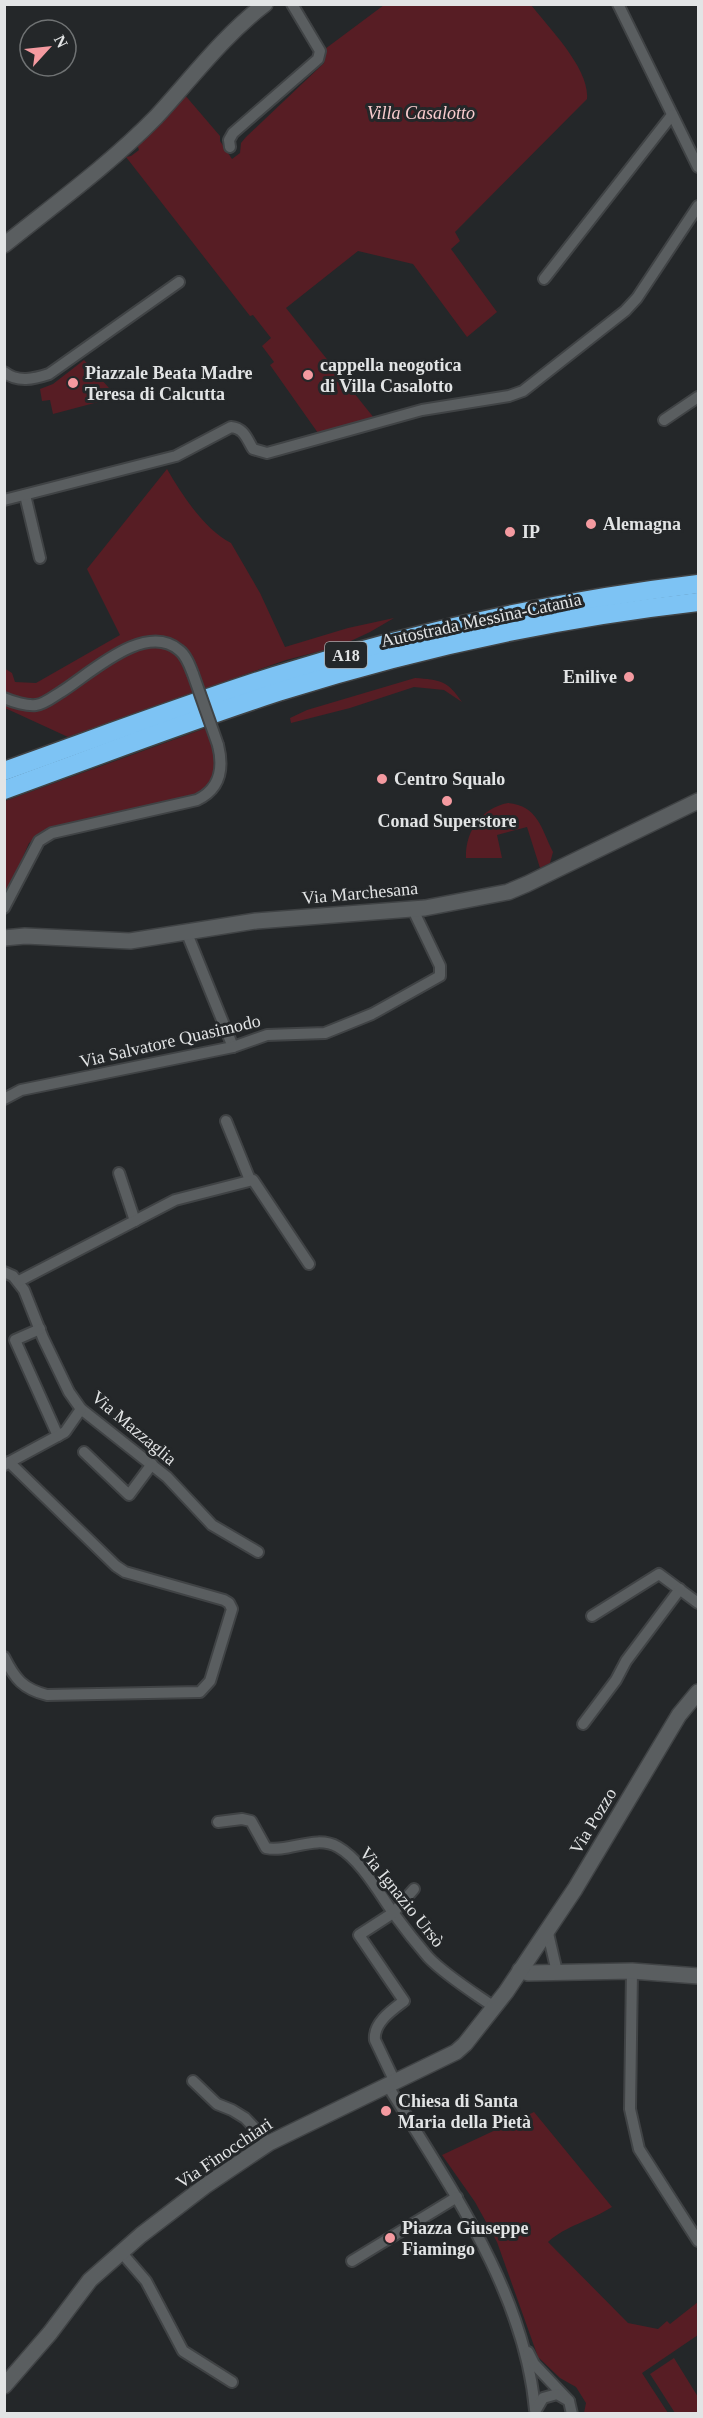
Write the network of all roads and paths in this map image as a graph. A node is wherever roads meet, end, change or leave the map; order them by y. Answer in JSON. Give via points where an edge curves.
{"nodes":[{"id":1,"x":265,"y":4,"type":"edge"},
{"id":2,"x":292,"y":4,"type":"edge"},
{"id":3,"x":618,"y":4,"type":"edge"},
{"id":4,"x":672,"y":115,"type":"junction"},
{"id":5,"x":230,"y":147,"type":"dead end"},
{"id":6,"x":699,"y":167,"type":"edge"},
{"id":7,"x":699,"y":206,"type":"edge"},
{"id":8,"x":4,"y":245,"type":"edge"},
{"id":9,"x":544,"y":279,"type":"dead end"},
{"id":10,"x":179,"y":282,"type":"dead end"},
{"id":11,"x":4,"y":372,"type":"edge"},
{"id":12,"x":699,"y":397,"type":"edge"},
{"id":13,"x":664,"y":420,"type":"dead end"},
{"id":14,"x":25,"y":495,"type":"junction"},
{"id":15,"x":4,"y":500,"type":"edge"},
{"id":16,"x":40,"y":558,"type":"dead end"},
{"id":17,"x":699,"y":584,"type":"edge"},
{"id":18,"x":699,"y":602,"type":"edge"},
{"id":19,"x":8,"y":700,"type":"edge"},
{"id":20,"x":4,"y":771,"type":"edge"},
{"id":21,"x":4,"y":790,"type":"edge"},
{"id":22,"x":699,"y":801,"type":"edge"},
{"id":23,"x":4,"y":908,"type":"edge"},
{"id":24,"x":415,"y":909,"type":"junction"},
{"id":25,"x":186,"y":931,"type":"junction"},
{"id":26,"x":4,"y":938,"type":"edge"},
{"id":27,"x":233,"y":1047,"type":"junction"},
{"id":28,"x":4,"y":1100,"type":"edge"},
{"id":29,"x":226,"y":1121,"type":"dead end"},
{"id":30,"x":118,"y":1173,"type":"dead end"},
{"id":31,"x":250,"y":1180,"type":"junction"},
{"id":32,"x":135,"y":1221,"type":"junction"},
{"id":33,"x":309,"y":1264,"type":"dead end"},
{"id":34,"x":4,"y":1272,"type":"edge"},
{"id":35,"x":19,"y":1281,"type":"junction"},
{"id":36,"x":40,"y":1329,"type":"junction"},
{"id":37,"x":81,"y":1409,"type":"junction"},
{"id":38,"x":58,"y":1436,"type":"junction"},
{"id":39,"x":84,"y":1452,"type":"dead end"},
{"id":40,"x":7,"y":1463,"type":"edge"},
{"id":41,"x":152,"y":1464,"type":"junction"},
{"id":42,"x":258,"y":1552,"type":"dead end"},
{"id":43,"x":680,"y":1589,"type":"junction"},
{"id":44,"x":699,"y":1603,"type":"edge"},
{"id":45,"x":592,"y":1616,"type":"dead end"},
{"id":46,"x":4,"y":1657,"type":"edge"},
{"id":47,"x":699,"y":1692,"type":"edge"},
{"id":48,"x":583,"y":1724,"type":"dead end"},
{"id":49,"x":218,"y":1822,"type":"dead end"},
{"id":50,"x":414,"y":1888,"type":"dead end"},
{"id":51,"x":393,"y":1913,"type":"junction"},
{"id":52,"x":547,"y":1929,"type":"junction"},
{"id":53,"x":520,"y":1970,"type":"junction"},
{"id":54,"x":557,"y":1971,"type":"junction"},
{"id":55,"x":632,"y":1971,"type":"junction"},
{"id":56,"x":699,"y":1976,"type":"edge"},
{"id":57,"x":494,"y":2007,"type":"junction"},
{"id":58,"x":193,"y":2081,"type":"dead end"},
{"id":59,"x":392,"y":2084,"type":"junction"},
{"id":60,"x":268,"y":2143,"type":"junction"},
{"id":61,"x":457,"y":2197,"type":"junction"},
{"id":62,"x":699,"y":2241,"type":"edge"},
{"id":63,"x":121,"y":2252,"type":"junction"},
{"id":64,"x":352,"y":2261,"type":"dead end"},
{"id":65,"x":519,"y":2333,"type":"junction"},
{"id":66,"x":232,"y":2382,"type":"dead end"},
{"id":67,"x":4,"y":2386,"type":"edge"},
{"id":68,"x":569,"y":2401,"type":"junction"},
{"id":69,"x":535,"y":2412,"type":"edge"},
{"id":70,"x":572,"y":2414,"type":"edge"}],
"edges":[{"from":1,"to":8,"type":"street","via":[[238,27],[155,118]]},
{"from":2,"to":5,"type":"street","via":[[320,51],[318,59],[233,133]]},
{"from":3,"to":4,"type":"street"},
{"from":4,"to":6,"type":"street"},
{"from":4,"to":9,"type":"street"},
{"from":7,"to":14,"type":"street","via":[[625,311],[523,391],[422,410],[267,453],[253,449],[244,433],[231,427],[176,456]]},
{"from":10,"to":11,"type":"street","via":[[49,374],[24,380]]},
{"from":12,"to":13,"type":"street"},
{"from":14,"to":15,"type":"street"},
{"from":14,"to":16,"type":"street"},
{"from":17,"to":20,"type":"highway","name":"Autostrada Messina-Catania","number":"A18","via":[[455,627],[355,653],[234,690]]},
{"from":18,"to":21,"type":"highway","name":"Autostrada Messina-Catania","number":"A18","via":[[584,618],[468,641],[337,676],[259,699]]},
{"from":19,"to":23,"type":"street","bridge":true,"via":[[37,705],[128,647],[158,642],[171,645],[180,650],[193,674],[221,756],[219,778],[207,795],[197,800],[62,830],[39,842]]},
{"from":22,"to":24,"type":"street","name":"Via Marchesana","via":[[508,892]]},
{"from":24,"to":25,"type":"street","name":"Via Marchesana","via":[[256,921]]},
{"from":24,"to":27,"type":"street","name":"Via Salvatore Quasimodo","via":[[440,966],[440,976],[434,981],[372,1014],[325,1033],[267,1035]]},
{"from":25,"to":26,"type":"street","name":"Via Marchesana","via":[[130,941]]},
{"from":25,"to":27,"type":"street"},
{"from":27,"to":28,"type":"street","name":"Via Salvatore Quasimodo","via":[[21,1090]]},
{"from":29,"to":31,"type":"street"},
{"from":30,"to":32,"type":"street"},
{"from":31,"to":32,"type":"street","via":[[175,1200]]},
{"from":31,"to":33,"type":"street","via":[[253,1179]]},
{"from":32,"to":35,"type":"street"},
{"from":34,"to":35,"type":"street"},
{"from":35,"to":36,"type":"street","name":"Via Mazzaglia"},
{"from":36,"to":37,"type":"street","name":"Via Mazzaglia"},
{"from":36,"to":38,"type":"street","via":[[15,1340]]},
{"from":37,"to":38,"type":"street"},
{"from":37,"to":41,"type":"street","name":"Via Mazzaglia"},
{"from":38,"to":40,"type":"street"},
{"from":39,"to":41,"type":"street","via":[[129,1495]]},
{"from":40,"to":46,"type":"street","via":[[125,1572],[224,1600],[232,1609],[210,1681],[200,1692],[47,1695],[21,1684]]},
{"from":41,"to":42,"type":"street","name":"Via Mazzaglia","via":[[212,1525]]},
{"from":43,"to":44,"type":"street"},
{"from":43,"to":45,"type":"street","via":[[659,1574]]},
{"from":43,"to":48,"type":"street"},
{"from":47,"to":52,"type":"street","name":"Via Pozzo","via":[[679,1715],[575,1890]]},
{"from":49,"to":51,"type":"street","name":"Via Ignazio Ursò","via":[[251,1821],[266,1848],[274,1850],[315,1843],[338,1847],[370,1878]]},
{"from":50,"to":51,"type":"street"},
{"from":51,"to":57,"type":"street","name":"Via Ignazio Ursò","via":[[430,1959]]},
{"from":51,"to":59,"type":"street","via":[[359,1935],[404,2001],[388,2012],[374,2034]]},
{"from":52,"to":53,"type":"street","name":"Via Pozzo"},
{"from":52,"to":54,"type":"street"},
{"from":53,"to":54,"type":"street"},
{"from":53,"to":57,"type":"street","name":"Via Finocchiari"},
{"from":54,"to":55,"type":"street"},
{"from":55,"to":56,"type":"street"},
{"from":55,"to":62,"type":"street","via":[[633,2128],[639,2149]]},
{"from":57,"to":59,"type":"street","name":"Via Finocchiari","via":[[460,2048]]},
{"from":58,"to":60,"type":"street","via":[[217,2104],[245,2118]]},
{"from":59,"to":60,"type":"street","name":"Via Finocchiari"},
{"from":59,"to":61,"type":"street"},
{"from":60,"to":63,"type":"street","name":"Via Finocchiari"},
{"from":61,"to":64,"type":"street"},
{"from":61,"to":65,"type":"street","via":[[491,2259]]},
{"from":63,"to":66,"type":"street","via":[[150,2288],[183,2351]]},
{"from":63,"to":67,"type":"street","name":"Via Finocchiari","via":[[90,2280]]},
{"from":65,"to":68,"type":"street","via":[[534,2364]]},
{"from":65,"to":69,"type":"street"},
{"from":68,"to":69,"type":"street","via":[[564,2396],[549,2394],[538,2403]]},
{"from":68,"to":70,"type":"street"}]}
